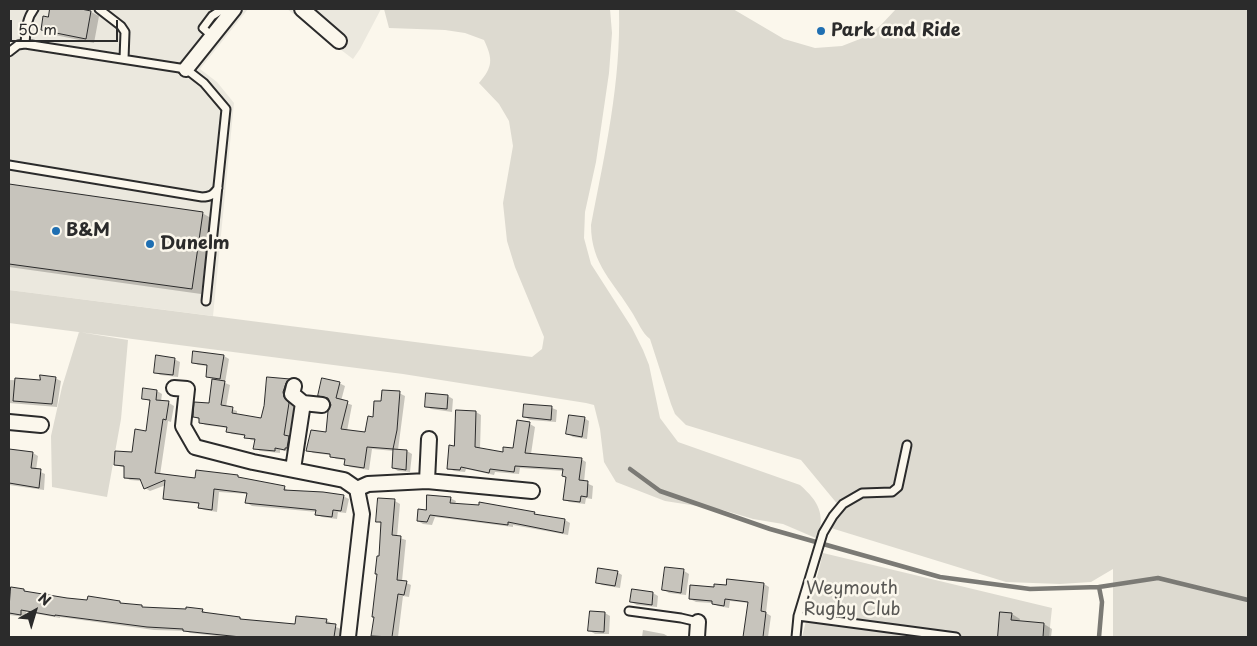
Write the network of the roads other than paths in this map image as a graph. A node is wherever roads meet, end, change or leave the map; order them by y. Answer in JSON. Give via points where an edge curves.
{"nodes":[{"id":1,"x":34,"y":9,"type":"edge"},
{"id":2,"x":99,"y":9,"type":"edge"},
{"id":3,"x":223,"y":9,"type":"edge"},
{"id":4,"x":234,"y":9,"type":"edge"},
{"id":5,"x":302,"y":9,"type":"edge"},
{"id":6,"x":207,"y":32,"type":"junction"},
{"id":7,"x":339,"y":41,"type":"dead end"},
{"id":8,"x":25,"y":44,"type":"junction"},
{"id":9,"x":9,"y":52,"type":"edge"},
{"id":10,"x":124,"y":59,"type":"junction"},
{"id":11,"x":186,"y":69,"type":"junction"},
{"id":12,"x":9,"y":165,"type":"edge"},
{"id":13,"x":218,"y":188,"type":"junction"},
{"id":14,"x":206,"y":301,"type":"dead end"},
{"id":15,"x":294,"y":386,"type":"dead end"},
{"id":16,"x":174,"y":388,"type":"dead end"},
{"id":17,"x":303,"y":403,"type":"junction"},
{"id":18,"x":322,"y":405,"type":"dead end"},
{"id":19,"x":9,"y":422,"type":"edge"},
{"id":20,"x":41,"y":425,"type":"dead end"},
{"id":21,"x":429,"y":439,"type":"dead end"},
{"id":22,"x":907,"y":444,"type":"dead end"},
{"id":23,"x":293,"y":469,"type":"junction"},
{"id":24,"x":427,"y":481,"type":"junction"},
{"id":25,"x":357,"y":490,"type":"junction"},
{"id":26,"x":532,"y":491,"type":"dead end"},
{"id":27,"x":629,"y":611,"type":"dead end"},
{"id":28,"x":798,"y":616,"type":"junction"},
{"id":29,"x":698,"y":622,"type":"joint"},
{"id":30,"x":348,"y":637,"type":"edge"},
{"id":31,"x":697,"y":637,"type":"edge"},
{"id":32,"x":796,"y":637,"type":"edge"},
{"id":33,"x":956,"y":637,"type":"edge"}],
"edges":[{"from":1,"to":8,"type":"lane","via":[[29,15]]},
{"from":2,"to":10,"type":"lane","via":[[123,29],[126,35]]},
{"from":3,"to":6,"type":"lane","via":[[212,16]]},
{"from":4,"to":6,"type":"street"},
{"from":5,"to":7,"type":"street"},
{"from":6,"to":11,"type":"street"},
{"from":8,"to":9,"type":"lane"},
{"from":8,"to":10,"type":"lane"},
{"from":10,"to":11,"type":"lane"},
{"from":11,"to":13,"type":"lane","via":[[204,83],[226,109]]},
{"from":12,"to":13,"type":"lane","via":[[202,197],[209,197]]},
{"from":13,"to":14,"type":"lane"},
{"from":15,"to":17,"type":"street","via":[[292,394]]},
{"from":16,"to":23,"type":"street","via":[[187,389],[183,426],[195,447]]},
{"from":17,"to":18,"type":"street"},
{"from":17,"to":23,"type":"street"},
{"from":19,"to":20,"type":"street"},
{"from":21,"to":24,"type":"street"},
{"from":22,"to":28,"type":"lane","via":[[898,487],[892,492],[862,493],[843,504],[832,516],[823,533]]},
{"from":23,"to":25,"type":"street","via":[[344,480]]},
{"from":24,"to":25,"type":"street","via":[[368,484]]},
{"from":24,"to":26,"type":"street"},
{"from":25,"to":30,"type":"street","via":[[362,514]]},
{"from":27,"to":29,"type":"lane"},
{"from":28,"to":32,"type":"lane"},
{"from":28,"to":33,"type":"lane"},
{"from":29,"to":31,"type":"street"}]}
